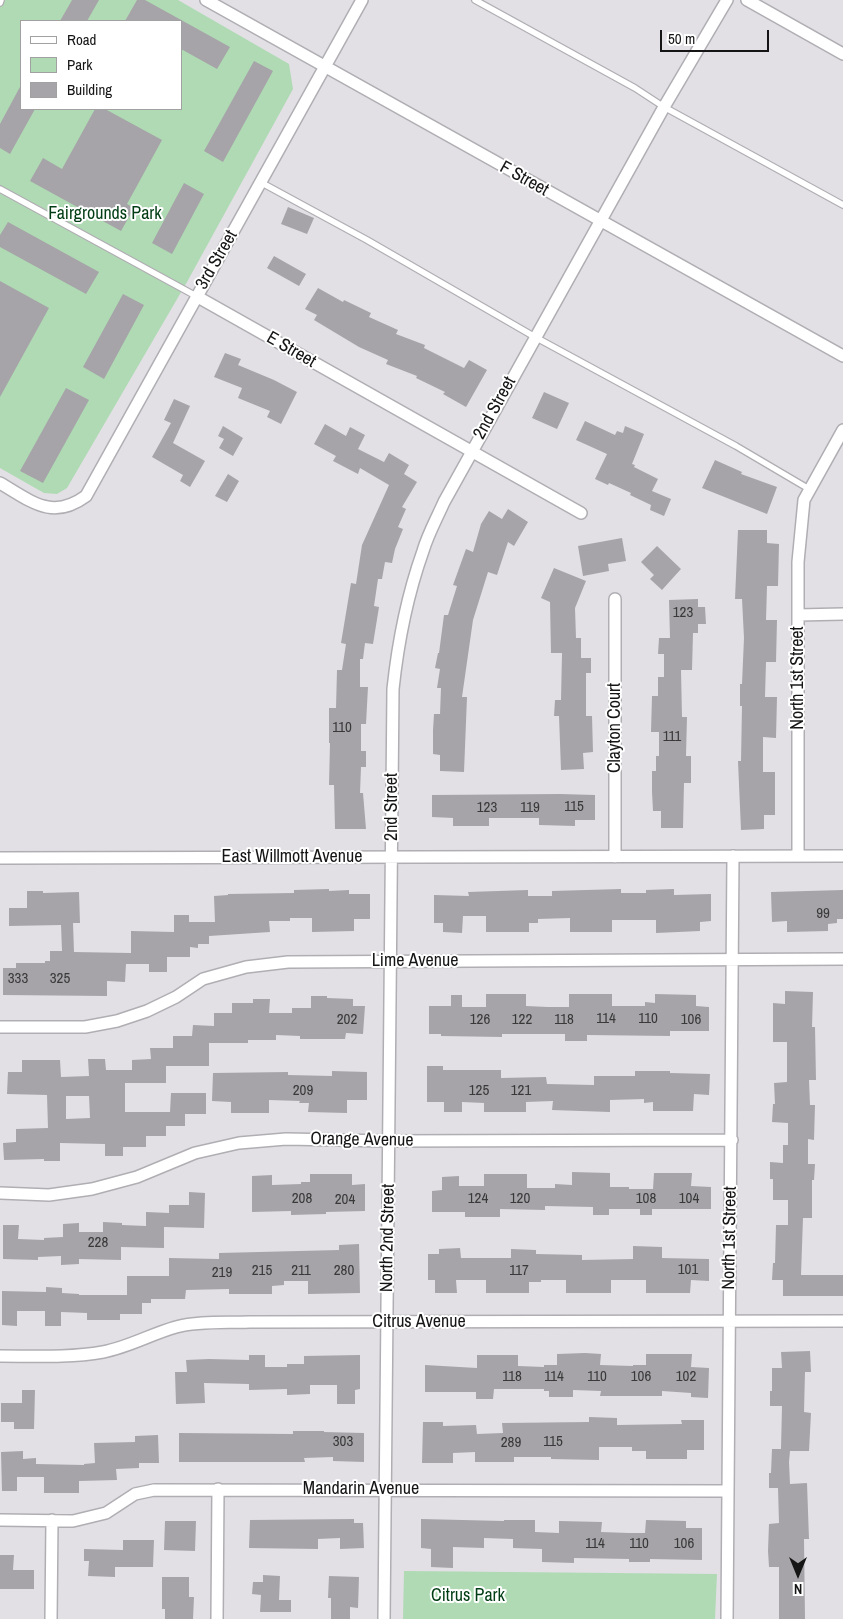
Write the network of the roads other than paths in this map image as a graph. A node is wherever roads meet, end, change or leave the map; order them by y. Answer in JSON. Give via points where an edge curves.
{"nodes":[{"id":1,"x":206,"y":0,"type":"edge"},
{"id":2,"x":362,"y":0,"type":"edge"},
{"id":3,"x":475,"y":0,"type":"edge"},
{"id":4,"x":728,"y":0,"type":"edge"},
{"id":5,"x":747,"y":0,"type":"edge"},
{"id":6,"x":843,"y":54,"type":"edge"},
{"id":7,"x":325,"y":67,"type":"junction"},
{"id":8,"x":664,"y":107,"type":"junction"},
{"id":9,"x":262,"y":183,"type":"junction"},
{"id":10,"x":0,"y":189,"type":"edge"},
{"id":11,"x":843,"y":205,"type":"edge"},
{"id":12,"x":600,"y":221,"type":"junction"},
{"id":13,"x":196,"y":296,"type":"junction"},
{"id":14,"x":535,"y":337,"type":"junction"},
{"id":15,"x":843,"y":356,"type":"edge"},
{"id":16,"x":843,"y":430,"type":"edge"},
{"id":17,"x":471,"y":452,"type":"junction"},
{"id":18,"x":0,"y":483,"type":"edge"},
{"id":19,"x":807,"y":494,"type":"junction"},
{"id":20,"x":581,"y":513,"type":"dead end"},
{"id":21,"x":615,"y":599,"type":"dead end"},
{"id":22,"x":843,"y":614,"type":"edge"},
{"id":23,"x":798,"y":615,"type":"junction"},
{"id":24,"x":733,"y":856,"type":"junction"},
{"id":25,"x":798,"y":856,"type":"junction"},
{"id":26,"x":843,"y":856,"type":"edge"},
{"id":27,"x":392,"y":857,"type":"junction"},
{"id":28,"x":615,"y":857,"type":"junction"},
{"id":29,"x":0,"y":858,"type":"edge"},
{"id":30,"x":843,"y":959,"type":"edge"},
{"id":31,"x":733,"y":960,"type":"junction"},
{"id":32,"x":391,"y":961,"type":"junction"},
{"id":33,"x":0,"y":1027,"type":"edge"},
{"id":34,"x":732,"y":1140,"type":"junction"},
{"id":35,"x":389,"y":1141,"type":"junction"},
{"id":36,"x":0,"y":1194,"type":"edge"},
{"id":37,"x":843,"y":1321,"type":"edge"},
{"id":38,"x":387,"y":1322,"type":"junction"},
{"id":39,"x":730,"y":1322,"type":"junction"},
{"id":40,"x":0,"y":1356,"type":"edge"},
{"id":41,"x":218,"y":1489,"type":"junction"},
{"id":42,"x":385,"y":1489,"type":"junction"},
{"id":43,"x":728,"y":1491,"type":"junction"},
{"id":44,"x":0,"y":1520,"type":"edge"},
{"id":45,"x":52,"y":1520,"type":"junction"},
{"id":46,"x":51,"y":1619,"type":"edge"},
{"id":47,"x":217,"y":1619,"type":"edge"},
{"id":48,"x":384,"y":1619,"type":"edge"},
{"id":49,"x":727,"y":1619,"type":"edge"}],
"edges":[{"from":1,"to":7,"type":"street","name":"F Street"},
{"from":2,"to":7,"type":"street","name":"3rd Street"},
{"from":3,"to":8,"type":"lane"},
{"from":4,"to":8,"type":"street","name":"2nd Street"},
{"from":5,"to":6,"type":"street"},
{"from":7,"to":9,"type":"street","name":"3rd Street"},
{"from":7,"to":12,"type":"street","name":"F Street"},
{"from":8,"to":11,"type":"lane"},
{"from":8,"to":12,"type":"street","name":"2nd Street"},
{"from":9,"to":13,"type":"street","name":"3rd Street"},
{"from":9,"to":14,"type":"lane"},
{"from":10,"to":13,"type":"lane","name":"E Street"},
{"from":12,"to":14,"type":"street","name":"2nd Street"},
{"from":12,"to":15,"type":"street","name":"F Street"},
{"from":13,"to":17,"type":"street","name":"E Street"},
{"from":13,"to":18,"type":"street","name":"3rd Street","via":[[86,496],[61,508],[46,507]]},
{"from":14,"to":17,"type":"street","name":"2nd Street"},
{"from":14,"to":19,"type":"lane","via":[[736,446]]},
{"from":16,"to":19,"type":"street"},
{"from":17,"to":20,"type":"street","name":"E Street"},
{"from":17,"to":27,"type":"street","name":"2nd Street","via":[[423,549],[401,630],[393,689]]},
{"from":19,"to":23,"type":"street","name":"North 1st Street","via":[[798,562]]},
{"from":21,"to":28,"type":"street","name":"Clayton Court"},
{"from":22,"to":23,"type":"street"},
{"from":23,"to":25,"type":"street","name":"North 1st Street"},
{"from":24,"to":25,"type":"street","name":"East Willmott Avenue"},
{"from":24,"to":28,"type":"street","name":"East Willmott Avenue"},
{"from":24,"to":31,"type":"street","name":"North 1st Street"},
{"from":25,"to":26,"type":"street","name":"East Willmott Avenue"},
{"from":27,"to":28,"type":"street","name":"East Willmott Avenue"},
{"from":27,"to":29,"type":"street","name":"East Willmott Avenue"},
{"from":27,"to":32,"type":"street","name":"North 2nd Street"},
{"from":30,"to":31,"type":"street","name":"Lime Avenue"},
{"from":31,"to":32,"type":"street","name":"Lime Avenue"},
{"from":31,"to":34,"type":"street","name":"North 1st Street"},
{"from":32,"to":33,"type":"street","name":"Lime Avenue","via":[[288,962],[246,967],[203,979],[176,997],[117,1021],[86,1027]]},
{"from":32,"to":35,"type":"street","name":"North 2nd Street"},
{"from":34,"to":35,"type":"street","name":"Orange Avenue"},
{"from":34,"to":39,"type":"street","name":"North 1st Street"},
{"from":35,"to":36,"type":"street","name":"Orange Avenue","via":[[286,1139],[240,1143],[195,1153],[138,1177],[92,1190],[49,1196]]},
{"from":35,"to":38,"type":"street","name":"North 2nd Street"},
{"from":37,"to":39,"type":"street","name":"Citrus Avenue"},
{"from":38,"to":39,"type":"street","name":"Citrus Avenue"},
{"from":38,"to":40,"type":"street","name":"Citrus Avenue","via":[[191,1324],[91,1354]]},
{"from":38,"to":42,"type":"street","name":"North 2nd Street"},
{"from":39,"to":43,"type":"street","name":"North 1st Street"},
{"from":41,"to":42,"type":"street","name":"Mandarin Avenue"},
{"from":41,"to":45,"type":"street","name":"Mandarin Avenue","via":[[154,1490],[135,1494],[106,1513],[73,1521]]},
{"from":41,"to":47,"type":"street"},
{"from":42,"to":43,"type":"street","name":"Mandarin Avenue"},
{"from":42,"to":48,"type":"street","name":"North 2nd Street"},
{"from":43,"to":49,"type":"street","name":"North 1st Street"},
{"from":44,"to":45,"type":"street","name":"Mandarin Avenue"},
{"from":45,"to":46,"type":"street"}]}
